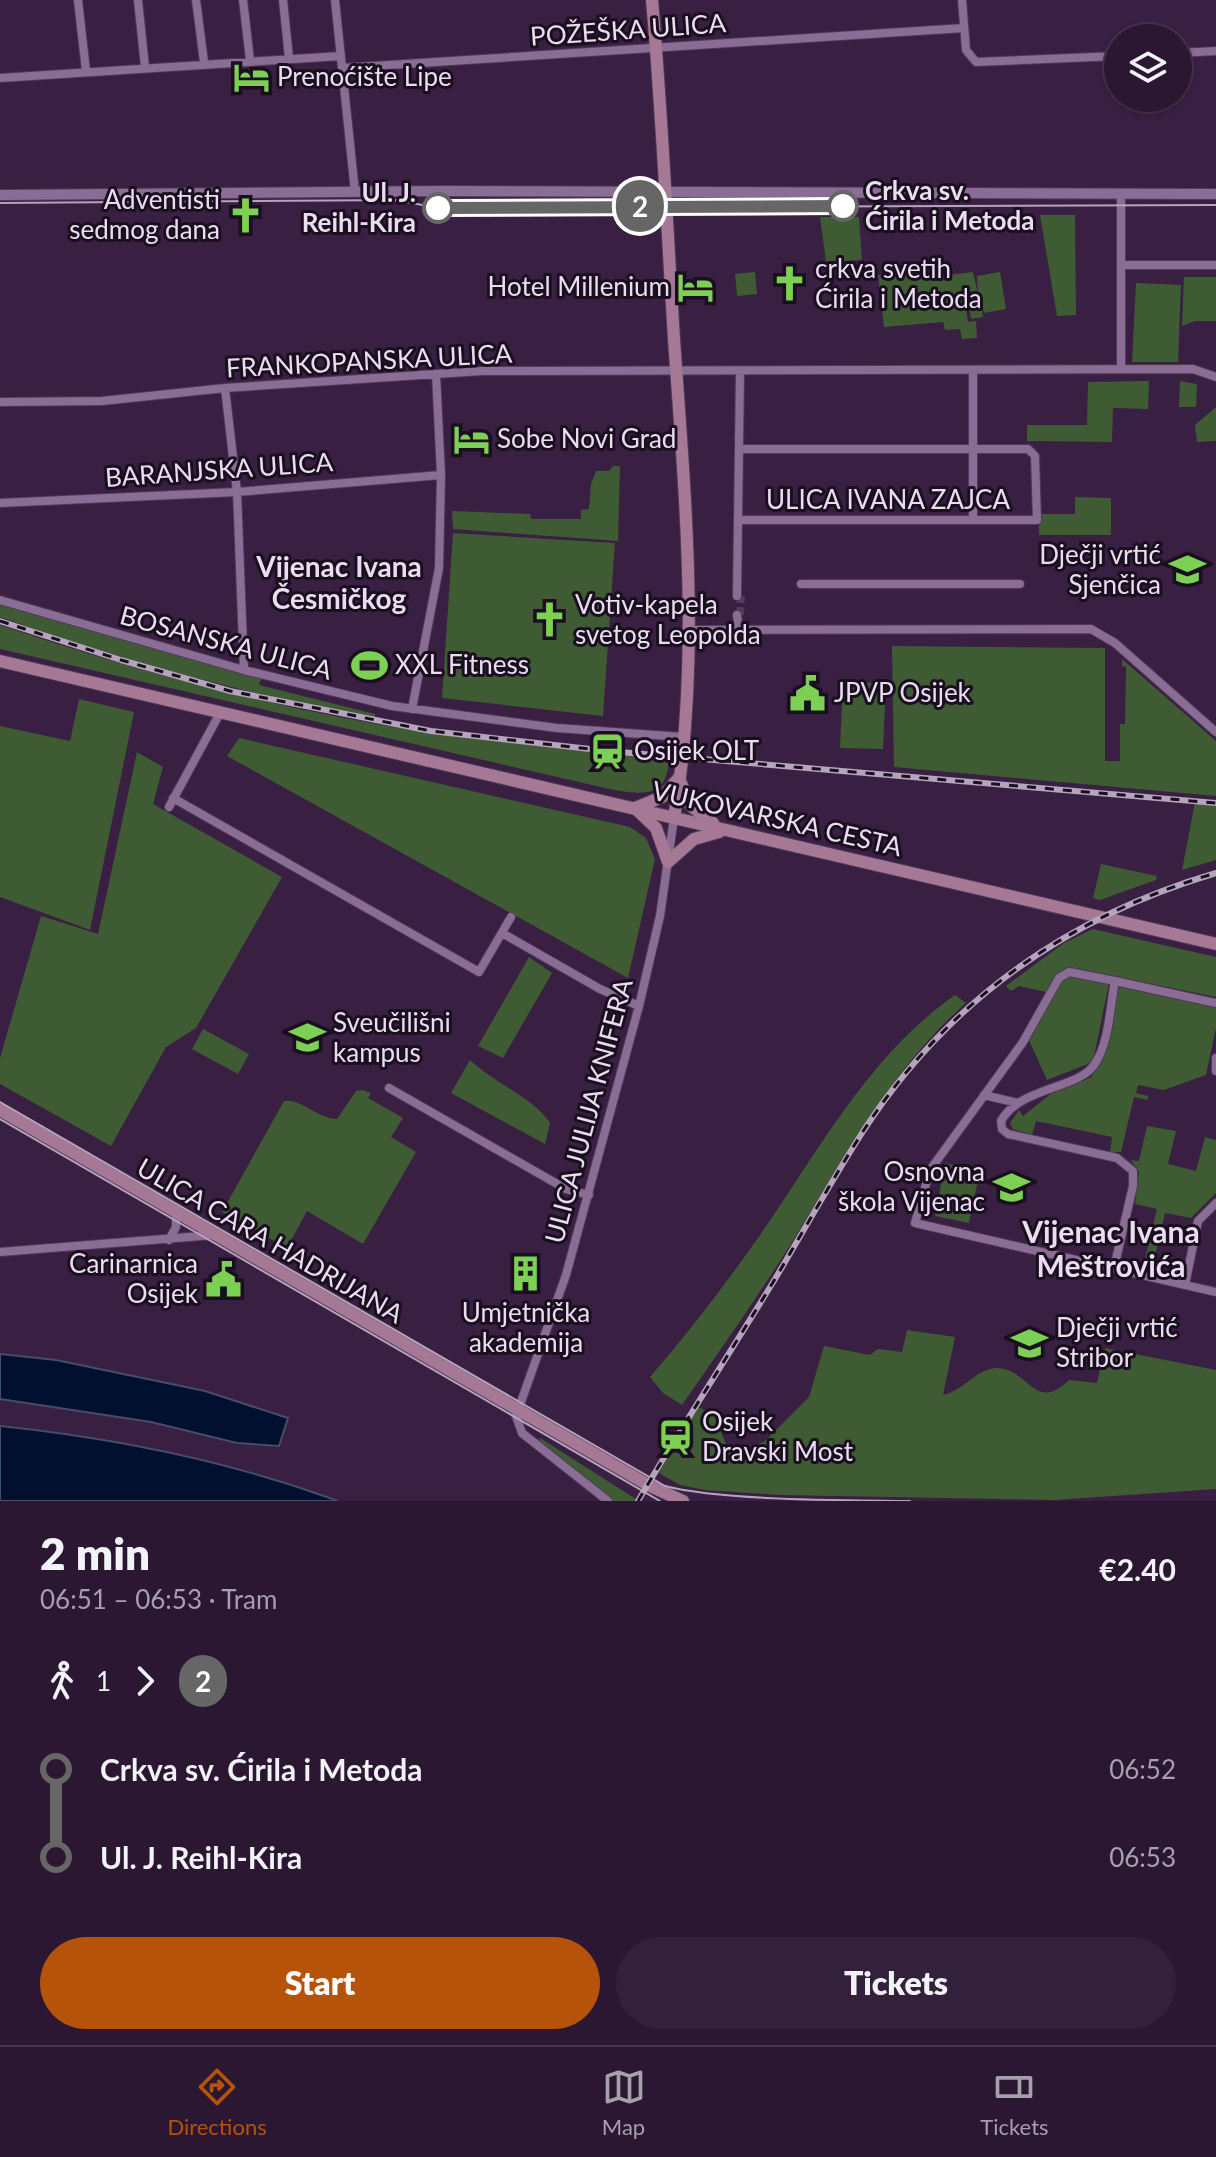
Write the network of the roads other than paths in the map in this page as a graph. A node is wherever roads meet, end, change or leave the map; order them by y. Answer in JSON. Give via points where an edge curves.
{"nodes":[{"id":1,"x":78,"y":0,"type":"edge"},
{"id":2,"x":138,"y":0,"type":"edge"},
{"id":3,"x":196,"y":0,"type":"edge"},
{"id":4,"x":243,"y":0,"type":"edge"},
{"id":5,"x":283,"y":0,"type":"edge"},
{"id":6,"x":335,"y":0,"type":"edge"},
{"id":7,"x":652,"y":0,"type":"edge"},
{"id":8,"x":962,"y":0,"type":"edge"},
{"id":9,"x":964,"y":28,"type":"junction"},
{"id":10,"x":656,"y":48,"type":"junction"},
{"id":11,"x":1216,"y":51,"type":"edge"},
{"id":12,"x":1192,"y":52,"type":"edge"},
{"id":13,"x":341,"y":56,"type":"junction"},
{"id":14,"x":1104,"y":57,"type":"edge"},
{"id":15,"x":289,"y":58,"type":"junction"},
{"id":16,"x":250,"y":60,"type":"junction"},
{"id":17,"x":204,"y":62,"type":"junction"},
{"id":18,"x":145,"y":67,"type":"junction"},
{"id":19,"x":342,"y":68,"type":"junction"},
{"id":20,"x":86,"y":71,"type":"junction"},
{"id":21,"x":0,"y":78,"type":"edge"},
{"id":22,"x":355,"y":192,"type":"junction"},
{"id":23,"x":665,"y":194,"type":"junction"},
{"id":24,"x":1216,"y":194,"type":"edge"},
{"id":25,"x":0,"y":195,"type":"edge"},
{"id":26,"x":1121,"y":195,"type":"junction"},
{"id":27,"x":1121,"y":265,"type":"junction"},
{"id":28,"x":1216,"y":265,"type":"edge"},
{"id":29,"x":1121,"y":369,"type":"junction"},
{"id":30,"x":973,"y":370,"type":"junction"},
{"id":31,"x":676,"y":372,"type":"junction"},
{"id":32,"x":740,"y":372,"type":"junction"},
{"id":33,"x":436,"y":374,"type":"junction"},
{"id":34,"x":1216,"y":377,"type":"edge"},
{"id":35,"x":225,"y":388,"type":"junction"},
{"id":36,"x":0,"y":402,"type":"edge"},
{"id":37,"x":740,"y":449,"type":"junction"},
{"id":38,"x":973,"y":449,"type":"junction"},
{"id":39,"x":441,"y":475,"type":"junction"},
{"id":40,"x":237,"y":492,"type":"junction"},
{"id":41,"x":0,"y":503,"type":"edge"},
{"id":42,"x":740,"y":520,"type":"junction"},
{"id":43,"x":973,"y":520,"type":"junction"},
{"id":44,"x":801,"y":584,"type":"dead end"},
{"id":45,"x":1020,"y":584,"type":"dead end"},
{"id":46,"x":739,"y":594,"type":"tunnel mouth"},
{"id":47,"x":0,"y":600,"type":"edge"},
{"id":48,"x":739,"y":616,"type":"tunnel mouth"},
{"id":49,"x":687,"y":630,"type":"junction"},
{"id":50,"x":739,"y":630,"type":"junction"},
{"id":51,"x":0,"y":661,"type":"edge"},
{"id":52,"x":244,"y":670,"type":"junction"},
{"id":53,"x":412,"y":709,"type":"junction"},
{"id":54,"x":220,"y":713,"type":"junction"},
{"id":55,"x":1216,"y":730,"type":"edge"},
{"id":56,"x":683,"y":737,"type":"junction"},
{"id":57,"x":680,"y":777,"type":"junction"},
{"id":58,"x":173,"y":798,"type":"junction"},
{"id":59,"x":169,"y":807,"type":"dead end"},
{"id":60,"x":633,"y":808,"type":"junction"},
{"id":61,"x":674,"y":818,"type":"junction"},
{"id":62,"x":730,"y":831,"type":"junction"},
{"id":63,"x":668,"y":862,"type":"junction"},
{"id":64,"x":511,"y":917,"type":"dead end"},
{"id":65,"x":502,"y":933,"type":"junction"},
{"id":66,"x":1216,"y":944,"type":"edge"},
{"id":67,"x":1115,"y":981,"type":"junction"},
{"id":68,"x":1216,"y":1003,"type":"edge"},
{"id":69,"x":639,"y":1006,"type":"junction"},
{"id":70,"x":1216,"y":1058,"type":"edge"},
{"id":71,"x":1216,"y":1071,"type":"edge"},
{"id":72,"x":389,"y":1088,"type":"dead end"},
{"id":73,"x":984,"y":1095,"type":"junction"},
{"id":74,"x":1019,"y":1103,"type":"junction"},
{"id":75,"x":0,"y":1110,"type":"edge"},
{"id":76,"x":589,"y":1195,"type":"junction"},
{"id":77,"x":1216,"y":1203,"type":"edge"},
{"id":78,"x":175,"y":1212,"type":"junction"},
{"id":79,"x":215,"y":1235,"type":"junction"},
{"id":80,"x":168,"y":1240,"type":"junction"},
{"id":81,"x":0,"y":1252,"type":"edge"},
{"id":82,"x":1114,"y":1268,"type":"junction"},
{"id":83,"x":1185,"y":1285,"type":"junction"},
{"id":84,"x":1216,"y":1292,"type":"edge"},
{"id":85,"x":518,"y":1408,"type":"junction"},
{"id":86,"x":608,"y":1501,"type":"edge"},
{"id":87,"x":683,"y":1501,"type":"edge"}],
"edges":[{"from":1,"to":20,"type":"street"},
{"from":2,"to":18,"type":"street"},
{"from":3,"to":17,"type":"street"},
{"from":4,"to":16,"type":"street"},
{"from":5,"to":15,"type":"street"},
{"from":6,"to":13,"type":"street"},
{"from":7,"to":10,"type":"main road"},
{"from":8,"to":9,"type":"street"},
{"from":9,"to":10,"type":"street","name":"POŽEŠKA ULICA"},
{"from":9,"to":14,"type":"street","via":[[968,56],[982,62]]},
{"from":10,"to":19,"type":"street","name":"POŽEŠKA ULICA"},
{"from":10,"to":23,"type":"main road"},
{"from":11,"to":12,"type":"street"},
{"from":13,"to":15,"type":"street"},
{"from":13,"to":19,"type":"street"},
{"from":15,"to":16,"type":"street"},
{"from":16,"to":17,"type":"street"},
{"from":17,"to":18,"type":"street"},
{"from":18,"to":20,"type":"street"},
{"from":19,"to":22,"type":"street"},
{"from":20,"to":21,"type":"street"},
{"from":22,"to":23,"type":"street"},
{"from":22,"to":25,"type":"street"},
{"from":23,"to":26,"type":"street"},
{"from":23,"to":31,"type":"main road"},
{"from":24,"to":26,"type":"street"},
{"from":26,"to":27,"type":"street"},
{"from":27,"to":28,"type":"street"},
{"from":27,"to":29,"type":"street"},
{"from":29,"to":30,"type":"street","name":"FRANKOPANSKA ULICA"},
{"from":29,"to":34,"type":"street","name":"FRANKOPANSKA ULICA","via":[[1193,369]]},
{"from":30,"to":32,"type":"street","name":"FRANKOPANSKA ULICA"},
{"from":30,"to":38,"type":"street"},
{"from":31,"to":32,"type":"street","name":"FRANKOPANSKA ULICA"},
{"from":31,"to":33,"type":"street","name":"FRANKOPANSKA ULICA"},
{"from":31,"to":49,"type":"main road"},
{"from":32,"to":37,"type":"street"},
{"from":33,"to":35,"type":"street","name":"FRANKOPANSKA ULICA"},
{"from":33,"to":39,"type":"street"},
{"from":35,"to":36,"type":"street","name":"FRANKOPANSKA ULICA","via":[[102,401]]},
{"from":35,"to":40,"type":"street"},
{"from":37,"to":38,"type":"street"},
{"from":37,"to":42,"type":"street"},
{"from":38,"to":43,"type":"street"},
{"from":38,"to":43,"type":"street","name":"ULICA IVANA ZAJCA","via":[[1035,453],[1037,520]]},
{"from":39,"to":40,"type":"street","name":"BARANJSKA ULICA"},
{"from":39,"to":53,"type":"street","via":[[438,582]]},
{"from":40,"to":41,"type":"street","name":"BARANJSKA ULICA"},
{"from":40,"to":52,"type":"street"},
{"from":42,"to":43,"type":"street","name":"ULICA IVANA ZAJCA"},
{"from":42,"to":46,"type":"street"},
{"from":44,"to":45,"type":"street"},
{"from":47,"to":52,"type":"street","name":"BOSANSKA ULICA"},
{"from":48,"to":50,"type":"street"},
{"from":49,"to":50,"type":"street"},
{"from":49,"to":56,"type":"main road"},
{"from":50,"to":55,"type":"street","via":[[1091,629],[1115,643]]},
{"from":51,"to":54,"type":"main road","name":"VUKOVARSKA CESTA"},
{"from":52,"to":53,"type":"street","name":"BOSANSKA ULICA"},
{"from":53,"to":56,"type":"street","name":"BOSANSKA ULICA"},
{"from":54,"to":58,"type":"street"},
{"from":54,"to":60,"type":"main road","name":"VUKOVARSKA CESTA"},
{"from":56,"to":57,"type":"main road"},
{"from":57,"to":60,"type":"main road","via":[[662,797]]},
{"from":57,"to":61,"type":"main road"},
{"from":57,"to":62,"type":"main road","via":[[696,812]]},
{"from":58,"to":59,"type":"street"},
{"from":58,"to":65,"type":"street","via":[[479,972]]},
{"from":60,"to":61,"type":"main road","name":"VUKOVARSKA CESTA"},
{"from":60,"to":63,"type":"main road","via":[[656,828]]},
{"from":61,"to":62,"type":"main road","name":"VUKOVARSKA CESTA"},
{"from":61,"to":63,"type":"street","name":"ULICA JULIJA KNIFERA"},
{"from":62,"to":63,"type":"main road","via":[[694,839]]},
{"from":62,"to":66,"type":"main road","name":"VUKOVARSKA CESTA"},
{"from":63,"to":69,"type":"street","name":"ULICA JULIJA KNIFERA"},
{"from":64,"to":65,"type":"street"},
{"from":65,"to":69,"type":"street"},
{"from":67,"to":68,"type":"street"},
{"from":67,"to":73,"type":"street","via":[[1069,972],[1059,978],[1023,1042]]},
{"from":67,"to":74,"type":"street","via":[[1101,1050],[1090,1071]]},
{"from":69,"to":76,"type":"street","name":"ULICA JULIJA KNIFERA"},
{"from":70,"to":71,"type":"street"},
{"from":72,"to":76,"type":"street","via":[[566,1189]]},
{"from":73,"to":74,"type":"street"},
{"from":73,"to":82,"type":"street","via":[[930,1170],[915,1223]]},
{"from":74,"to":82,"type":"street","via":[[1001,1121],[1008,1134],[1117,1158],[1133,1171]]},
{"from":75,"to":78,"type":"main road","name":"ULICA CARA HADRIJANA"},
{"from":76,"to":85,"type":"street","name":"ULICA JULIJA KNIFERA"},
{"from":77,"to":83,"type":"street","via":[[1198,1221]]},
{"from":78,"to":79,"type":"main road","name":"ULICA CARA HADRIJANA"},
{"from":78,"to":80,"type":"street","via":[[175,1231]]},
{"from":79,"to":80,"type":"street"},
{"from":79,"to":85,"type":"main road","name":"ULICA CARA HADRIJANA"},
{"from":80,"to":81,"type":"street"},
{"from":82,"to":83,"type":"street"},
{"from":83,"to":84,"type":"street"},
{"from":85,"to":86,"type":"street","via":[[516,1423],[522,1433]]},
{"from":85,"to":87,"type":"main road","name":"ULICA CARA HADRIJANA"}]}
